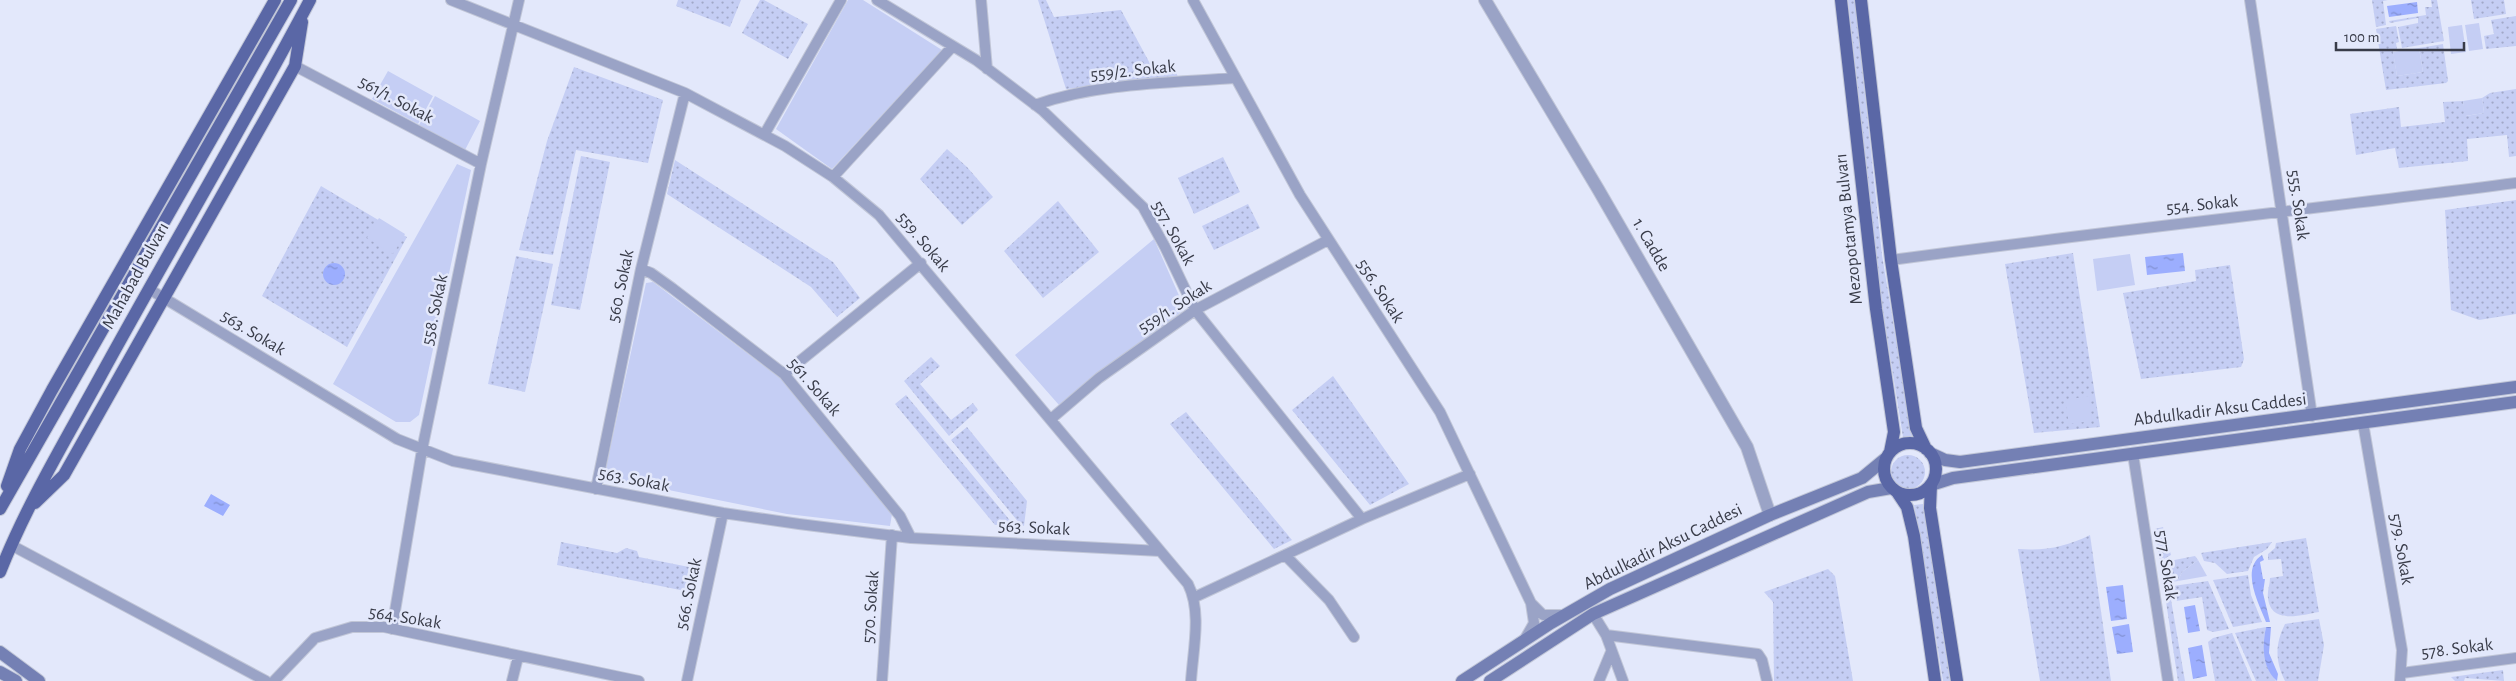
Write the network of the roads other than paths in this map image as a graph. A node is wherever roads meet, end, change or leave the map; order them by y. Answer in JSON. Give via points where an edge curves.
{"nodes":[{"id":1,"x":275,"y":0,"type":"edge"},
{"id":2,"x":291,"y":0,"type":"edge"},
{"id":3,"x":451,"y":0,"type":"edge"},
{"id":4,"x":519,"y":0,"type":"edge"},
{"id":5,"x":841,"y":0,"type":"edge"},
{"id":6,"x":877,"y":0,"type":"edge"},
{"id":7,"x":981,"y":0,"type":"edge"},
{"id":8,"x":1193,"y":0,"type":"edge"},
{"id":9,"x":1485,"y":0,"type":"edge"},
{"id":10,"x":1841,"y":0,"type":"edge"},
{"id":11,"x":1861,"y":0,"type":"edge"},
{"id":12,"x":2250,"y":0,"type":"edge"},
{"id":13,"x":307,"y":6,"type":"edge"},
{"id":14,"x":513,"y":26,"type":"junction"},
{"id":15,"x":952,"y":47,"type":"junction"},
{"id":16,"x":295,"y":66,"type":"junction"},
{"id":17,"x":987,"y":69,"type":"junction"},
{"id":18,"x":1235,"y":78,"type":"junction"},
{"id":19,"x":685,"y":92,"type":"junction"},
{"id":20,"x":1035,"y":105,"type":"junction"},
{"id":21,"x":764,"y":135,"type":"junction"},
{"id":22,"x":481,"y":164,"type":"junction"},
{"id":23,"x":833,"y":177,"type":"junction"},
{"id":24,"x":2516,"y":183,"type":"edge"},
{"id":25,"x":2283,"y":213,"type":"junction"},
{"id":26,"x":1328,"y":240,"type":"junction"},
{"id":27,"x":1890,"y":260,"type":"junction"},
{"id":28,"x":921,"y":263,"type":"junction"},
{"id":29,"x":641,"y":269,"type":"junction"},
{"id":30,"x":148,"y":289,"type":"junction"},
{"id":31,"x":164,"y":299,"type":"junction"},
{"id":32,"x":1194,"y":310,"type":"junction"},
{"id":33,"x":784,"y":374,"type":"junction"},
{"id":34,"x":2516,"y":387,"type":"edge"},
{"id":35,"x":2516,"y":402,"type":"edge"},
{"id":36,"x":2312,"y":416,"type":"junction"},
{"id":37,"x":1051,"y":419,"type":"junction"},
{"id":38,"x":2363,"y":423,"type":"junction"},
{"id":39,"x":422,"y":450,"type":"junction"},
{"id":40,"x":1928,"y":451,"type":"junction"},
{"id":41,"x":2133,"y":454,"type":"junction"},
{"id":42,"x":1888,"y":456,"type":"junction"},
{"id":43,"x":1470,"y":474,"type":"junction"},
{"id":44,"x":1931,"y":485,"type":"junction"},
{"id":45,"x":596,"y":489,"type":"junction"},
{"id":46,"x":1894,"y":490,"type":"junction"},
{"id":47,"x":0,"y":508,"type":"edge"},
{"id":48,"x":26,"y":512,"type":"junction"},
{"id":49,"x":724,"y":513,"type":"junction"},
{"id":50,"x":1770,"y":515,"type":"junction"},
{"id":51,"x":1362,"y":519,"type":"junction"},
{"id":52,"x":892,"y":535,"type":"junction"},
{"id":53,"x":911,"y":538,"type":"junction"},
{"id":54,"x":11,"y":545,"type":"junction"},
{"id":55,"x":1160,"y":551,"type":"junction"},
{"id":56,"x":1285,"y":555,"type":"junction"},
{"id":57,"x":0,"y":572,"type":"edge"},
{"id":58,"x":1195,"y":597,"type":"junction"},
{"id":59,"x":1531,"y":603,"type":"junction"},
{"id":60,"x":1593,"y":614,"type":"junction"},
{"id":61,"x":1565,"y":615,"type":"junction"},
{"id":62,"x":392,"y":629,"type":"junction"},
{"id":63,"x":1606,"y":635,"type":"junction"},
{"id":64,"x":1354,"y":636,"type":"dead end"},
{"id":65,"x":1523,"y":641,"type":"junction"},
{"id":66,"x":0,"y":652,"type":"edge"},
{"id":67,"x":1611,"y":652,"type":"junction"},
{"id":68,"x":518,"y":657,"type":"junction"},
{"id":69,"x":2516,"y":658,"type":"edge"},
{"id":70,"x":0,"y":672,"type":"edge"},
{"id":71,"x":2401,"y":677,"type":"edge"},
{"id":72,"x":16,"y":681,"type":"edge"},
{"id":73,"x":39,"y":681,"type":"edge"},
{"id":74,"x":266,"y":681,"type":"edge"},
{"id":75,"x":274,"y":681,"type":"edge"},
{"id":76,"x":512,"y":681,"type":"edge"},
{"id":77,"x":639,"y":681,"type":"edge"},
{"id":78,"x":687,"y":681,"type":"edge"},
{"id":79,"x":882,"y":681,"type":"edge"},
{"id":80,"x":1191,"y":681,"type":"edge"},
{"id":81,"x":1462,"y":681,"type":"edge"},
{"id":82,"x":1490,"y":681,"type":"edge"},
{"id":83,"x":1599,"y":681,"type":"edge"},
{"id":84,"x":1623,"y":681,"type":"edge"},
{"id":85,"x":1766,"y":681,"type":"edge"},
{"id":86,"x":1936,"y":681,"type":"edge"},
{"id":87,"x":1957,"y":681,"type":"edge"},
{"id":88,"x":2168,"y":681,"type":"edge"}],
"edges":[{"from":1,"to":47,"type":"main road","via":[[20,449]]},
{"from":2,"to":47,"type":"main road","name":"Mahabad Bulvarı"},
{"from":3,"to":14,"type":"street","name":"559. Sokak"},
{"from":4,"to":14,"type":"street","name":"558. Sokak"},
{"from":5,"to":21,"type":"street"},
{"from":6,"to":15,"type":"street","name":"557. Sokak"},
{"from":7,"to":17,"type":"street"},
{"from":8,"to":18,"type":"street","name":"556. Sokak"},
{"from":9,"to":50,"type":"street","name":"1. Cadde","via":[[1747,447]]},
{"from":10,"to":42,"type":"main road","name":"Mezopotamya Bulvarı","via":[[1876,309],[1894,432]]},
{"from":11,"to":27,"type":"main road","name":"Mezopotamya Bulvarı"},
{"from":12,"to":25,"type":"street","name":"555. Sokak"},
{"from":13,"to":16,"type":"main road"},
{"from":13,"to":30,"type":"main road","name":"Mahabad Bulvarı"},
{"from":14,"to":19,"type":"street","name":"559. Sokak"},
{"from":14,"to":22,"type":"street","name":"558. Sokak"},
{"from":15,"to":17,"type":"street","name":"557. Sokak"},
{"from":15,"to":23,"type":"street"},
{"from":16,"to":22,"type":"street","name":"561/1. Sokak"},
{"from":16,"to":31,"type":"main road"},
{"from":17,"to":20,"type":"street","name":"557. Sokak"},
{"from":18,"to":20,"type":"street","name":"559/2. Sokak","via":[[1109,89],[1062,96]]},
{"from":18,"to":26,"type":"street","name":"556. Sokak"},
{"from":19,"to":21,"type":"street","name":"559. Sokak"},
{"from":19,"to":29,"type":"street","name":"560. Sokak"},
{"from":20,"to":32,"type":"street","name":"557. Sokak","via":[[1143,207],[1166,247]]},
{"from":21,"to":23,"type":"street","name":"559. Sokak"},
{"from":22,"to":39,"type":"street","name":"558. Sokak"},
{"from":23,"to":28,"type":"street","name":"559. Sokak","via":[[879,215]]},
{"from":24,"to":25,"type":"street","name":"554. Sokak"},
{"from":25,"to":27,"type":"street","name":"554. Sokak"},
{"from":25,"to":36,"type":"street","name":"555. Sokak"},
{"from":26,"to":32,"type":"street","name":"559/1. Sokak"},
{"from":26,"to":43,"type":"street","name":"556. Sokak","via":[[1440,412]]},
{"from":27,"to":40,"type":"main road","name":"Mezopotamya Bulvarı","via":[[1916,428]]},
{"from":28,"to":33,"type":"street"},
{"from":28,"to":37,"type":"street","name":"559. Sokak"},
{"from":29,"to":33,"type":"street","name":"561. Sokak","via":[[651,272]]},
{"from":29,"to":45,"type":"street","name":"560. Sokak"},
{"from":30,"to":31,"type":"street","name":"563. Sokak"},
{"from":30,"to":48,"type":"main road","name":"Mahabad Bulvarı"},
{"from":31,"to":39,"type":"street","name":"563. Sokak","via":[[397,439]]},
{"from":31,"to":48,"type":"main road","via":[[64,475]]},
{"from":32,"to":37,"type":"street","name":"559/1. Sokak","via":[[1099,378]]},
{"from":32,"to":51,"type":"street","name":"557. Sokak"},
{"from":33,"to":53,"type":"street","name":"561. Sokak","via":[[900,516]]},
{"from":34,"to":36,"type":"main road","name":"Abdulkadir Aksu Caddesi"},
{"from":35,"to":38,"type":"main road","name":"Abdulkadir Aksu Caddesi"},
{"from":36,"to":40,"type":"main road","name":"Abdulkadir Aksu Caddesi","via":[[1960,462],[1945,460]]},
{"from":37,"to":55,"type":"street","name":"559. Sokak"},
{"from":38,"to":41,"type":"main road","name":"Abdulkadir Aksu Caddesi"},
{"from":38,"to":71,"type":"street","name":"579. Sokak","via":[[2402,650]]},
{"from":39,"to":45,"type":"street","name":"563. Sokak","via":[[453,461]]},
{"from":39,"to":62,"type":"street","name":"558. Sokak"},
{"from":40,"to":42,"type":"main road","via":[[1919,445],[1903,444]]},
{"from":40,"to":44,"type":"main road","via":[[1936,466]]},
{"from":41,"to":44,"type":"main road","name":"Abdulkadir Aksu Caddesi","via":[[1953,478]]},
{"from":41,"to":88,"type":"street","name":"577. Sokak"},
{"from":42,"to":46,"type":"main road","via":[[1883,471]]},
{"from":42,"to":50,"type":"main road","name":"Abdulkadir Aksu Caddesi","via":[[1862,478]]},
{"from":43,"to":51,"type":"street"},
{"from":43,"to":59,"type":"street","name":"556. Sokak"},
{"from":44,"to":46,"type":"main road","via":[[1911,496]]},
{"from":44,"to":87,"type":"main road","via":[[1930,508]]},
{"from":45,"to":49,"type":"street","name":"563. Sokak"},
{"from":46,"to":60,"type":"main road","name":"Abdulkadir Aksu Caddesi","via":[[1868,492]]},
{"from":46,"to":86,"type":"main road","via":[[1907,507],[1914,536]]},
{"from":48,"to":54,"type":"main road","name":"Mahabad Bulvarı"},
{"from":49,"to":52,"type":"street","name":"563. Sokak"},
{"from":49,"to":78,"type":"street","name":"566. Sokak"},
{"from":50,"to":61,"type":"main road","name":"Abdulkadir Aksu Caddesi","via":[[1610,589]]},
{"from":51,"to":56,"type":"street"},
{"from":52,"to":53,"type":"street","name":"563. Sokak"},
{"from":52,"to":79,"type":"street","name":"570. Sokak"},
{"from":53,"to":55,"type":"street","name":"563. Sokak"},
{"from":54,"to":57,"type":"main road","name":"Mahabad Bulvarı"},
{"from":54,"to":74,"type":"street"},
{"from":55,"to":58,"type":"street","name":"559. Sokak"},
{"from":56,"to":58,"type":"street"},
{"from":56,"to":64,"type":"street","via":[[1329,600]]},
{"from":58,"to":80,"type":"street"},
{"from":59,"to":61,"type":"street","via":[[1542,616]]},
{"from":59,"to":65,"type":"street","via":[[1534,624]]},
{"from":60,"to":63,"type":"street"},
{"from":60,"to":82,"type":"main road","name":"Abdulkadir Aksu Caddesi"},
{"from":61,"to":65,"type":"main road","name":"Abdulkadir Aksu Caddesi"},
{"from":62,"to":68,"type":"street","name":"564. Sokak"},
{"from":62,"to":75,"type":"street","name":"564. Sokak","via":[[352,627],[315,638]]},
{"from":63,"to":67,"type":"street"},
{"from":63,"to":85,"type":"street","via":[[1758,654]]},
{"from":65,"to":81,"type":"main road","name":"Abdulkadir Aksu Caddesi"},
{"from":66,"to":73,"type":"main road"},
{"from":67,"to":83,"type":"street"},
{"from":67,"to":84,"type":"street"},
{"from":68,"to":76,"type":"street"},
{"from":68,"to":77,"type":"street","name":"564. Sokak"},
{"from":69,"to":71,"type":"street","name":"578. Sokak"},
{"from":70,"to":72,"type":"main road"}]}
